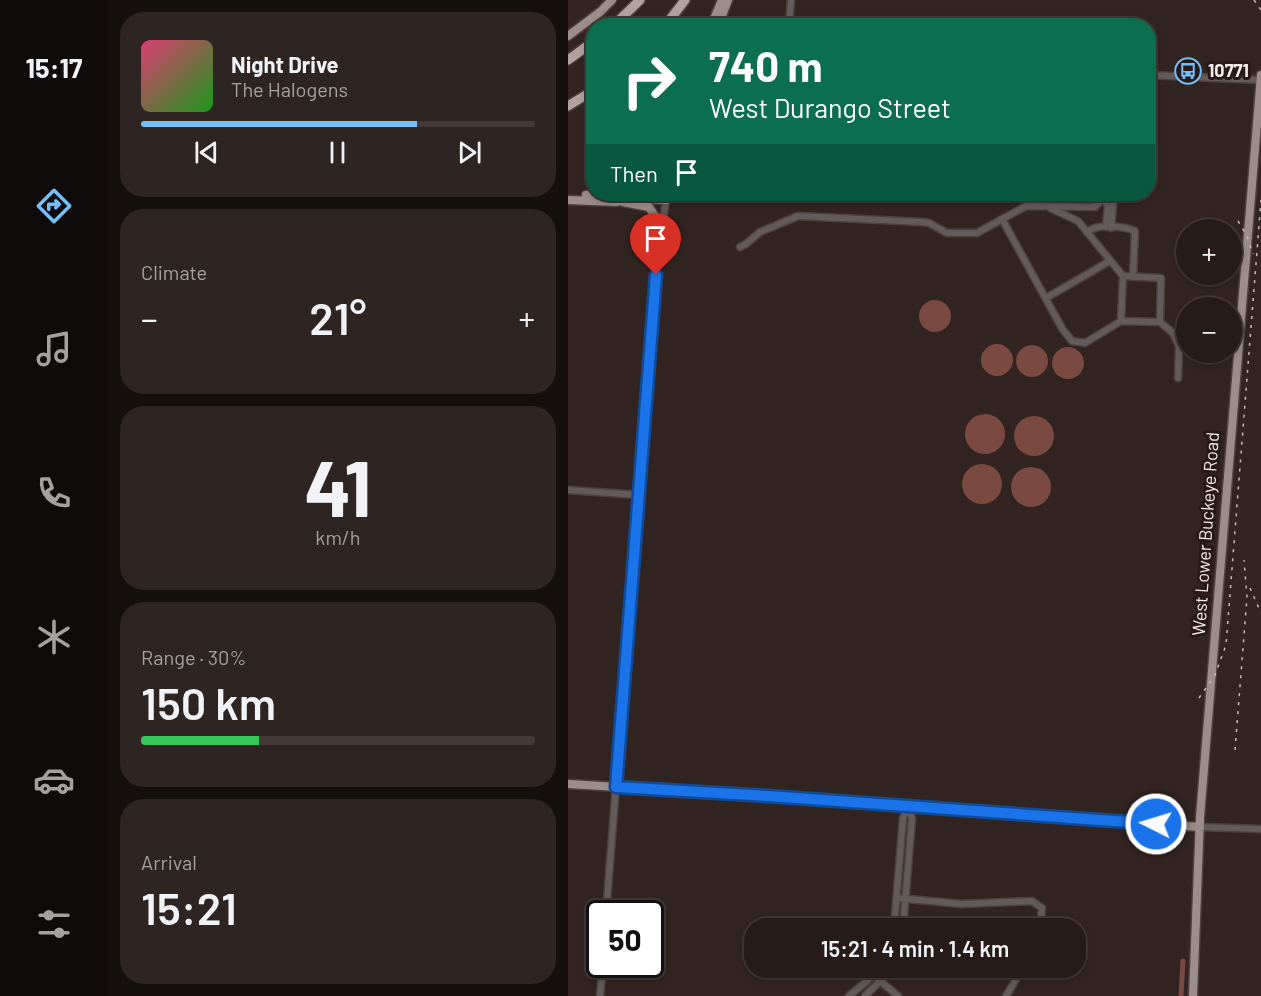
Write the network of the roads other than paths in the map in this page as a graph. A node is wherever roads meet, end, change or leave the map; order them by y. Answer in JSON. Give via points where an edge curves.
{"nodes":[{"id":1,"x":613,"y":0,"type":"edge"},
{"id":2,"x":640,"y":0,"type":"edge"},
{"id":3,"x":685,"y":0,"type":"edge"},
{"id":4,"x":722,"y":0,"type":"edge"},
{"id":5,"x":728,"y":0,"type":"edge"},
{"id":6,"x":791,"y":0,"type":"edge"},
{"id":7,"x":592,"y":18,"type":"edge"},
{"id":8,"x":621,"y":18,"type":"edge"},
{"id":9,"x":671,"y":18,"type":"edge"},
{"id":10,"x":714,"y":18,"type":"edge"},
{"id":11,"x":721,"y":18,"type":"edge"},
{"id":12,"x":790,"y":18,"type":"edge"},
{"id":13,"x":586,"y":22,"type":"edge"},
{"id":14,"x":568,"y":36,"type":"edge"},
{"id":15,"x":586,"y":44,"type":"edge"},
{"id":16,"x":586,"y":46,"type":"edge"},
{"id":17,"x":568,"y":54,"type":"edge"},
{"id":18,"x":568,"y":60,"type":"edge"},
{"id":19,"x":1156,"y":75,"type":"edge"},
{"id":20,"x":1261,"y":75,"type":"edge"},
{"id":21,"x":1260,"y":80,"type":"edge"},
{"id":22,"x":586,"y":95,"type":"edge"},
{"id":23,"x":568,"y":106,"type":"edge"},
{"id":24,"x":1258,"y":138,"type":"edge"},
{"id":25,"x":568,"y":198,"type":"edge"},
{"id":26,"x":586,"y":198,"type":"edge"},
{"id":27,"x":628,"y":201,"type":"edge"},
{"id":28,"x":665,"y":201,"type":"edge"},
{"id":29,"x":1100,"y":201,"type":"edge"},
{"id":30,"x":1106,"y":201,"type":"edge"},
{"id":31,"x":1113,"y":201,"type":"edge"},
{"id":32,"x":1044,"y":206,"type":"junction"},
{"id":33,"x":1002,"y":219,"type":"junction"},
{"id":34,"x":1109,"y":227,"type":"junction"},
{"id":35,"x":1087,"y":232,"type":"junction"},
{"id":36,"x":740,"y":247,"type":"dead end"},
{"id":37,"x":657,"y":261,"type":"junction"},
{"id":38,"x":1110,"y":261,"type":"junction"},
{"id":39,"x":1123,"y":276,"type":"junction"},
{"id":40,"x":1133,"y":276,"type":"junction"},
{"id":41,"x":1046,"y":298,"type":"junction"},
{"id":42,"x":1121,"y":321,"type":"junction"},
{"id":43,"x":1160,"y":322,"type":"junction"},
{"id":44,"x":1178,"y":378,"type":"dead end"},
{"id":45,"x":568,"y":490,"type":"edge"},
{"id":46,"x":639,"y":495,"type":"junction"},
{"id":47,"x":568,"y":784,"type":"edge"},
{"id":48,"x":616,"y":787,"type":"junction"},
{"id":49,"x":909,"y":806,"type":"junction"},
{"id":50,"x":1200,"y":827,"type":"junction"},
{"id":51,"x":1261,"y":829,"type":"edge"},
{"id":52,"x":897,"y":898,"type":"junction"},
{"id":53,"x":906,"y":899,"type":"junction"},
{"id":54,"x":607,"y":900,"type":"edge"},
{"id":55,"x":895,"y":918,"type":"edge"},
{"id":56,"x":904,"y":918,"type":"edge"},
{"id":57,"x":1041,"y":918,"type":"edge"},
{"id":58,"x":601,"y":978,"type":"edge"},
{"id":59,"x":870,"y":978,"type":"edge"},
{"id":60,"x":876,"y":978,"type":"edge"},
{"id":61,"x":882,"y":978,"type":"edge"},
{"id":62,"x":1017,"y":978,"type":"edge"},
{"id":63,"x":880,"y":981,"type":"junction"},
{"id":64,"x":600,"y":996,"type":"edge"},
{"id":65,"x":849,"y":996,"type":"edge"},
{"id":66,"x":865,"y":996,"type":"edge"},
{"id":67,"x":898,"y":996,"type":"edge"},
{"id":68,"x":1006,"y":996,"type":"edge"},
{"id":69,"x":1193,"y":996,"type":"edge"}],
"edges":[{"from":1,"to":7,"type":"main road"},
{"from":2,"to":8,"type":"highway"},
{"from":3,"to":9,"type":"highway"},
{"from":4,"to":10,"type":"main road"},
{"from":5,"to":11,"type":"main road"},
{"from":6,"to":12,"type":"street"},
{"from":13,"to":14,"type":"main road"},
{"from":15,"to":17,"type":"highway"},
{"from":16,"to":18,"type":"highway"},
{"from":19,"to":21,"type":"street"},
{"from":20,"to":21,"type":"main road","name":"West Lower Buckeye Road"},
{"from":21,"to":24,"type":"main road","name":"West Lower Buckeye Road"},
{"from":22,"to":23,"type":"highway"},
{"from":24,"to":50,"type":"main road","name":"West Lower Buckeye Road"},
{"from":25,"to":26,"type":"main road"},
{"from":27,"to":37,"type":"main road","via":[[649,207],[655,215]]},
{"from":28,"to":37,"type":"street"},
{"from":29,"to":32,"type":"street","via":[[1095,207]]},
{"from":30,"to":34,"type":"street"},
{"from":31,"to":34,"type":"street"},
{"from":32,"to":33,"type":"street","via":[[1026,206]]},
{"from":32,"to":35,"type":"street","via":[[1078,221]]},
{"from":33,"to":36,"type":"street","via":[[977,233],[947,233],[922,222],[798,216],[760,232]]},
{"from":33,"to":41,"type":"street"},
{"from":34,"to":35,"type":"street","via":[[1093,227]]},
{"from":34,"to":40,"type":"street","via":[[1135,231]]},
{"from":35,"to":38,"type":"street"},
{"from":37,"to":46,"type":"street"},
{"from":38,"to":39,"type":"street"},
{"from":38,"to":41,"type":"street"},
{"from":39,"to":40,"type":"street"},
{"from":39,"to":42,"type":"street"},
{"from":40,"to":43,"type":"street","via":[[1161,278]]},
{"from":41,"to":42,"type":"street","via":[[1072,341],[1085,343]]},
{"from":42,"to":43,"type":"street"},
{"from":43,"to":44,"type":"street","via":[[1173,333],[1179,346]]},
{"from":45,"to":46,"type":"street"},
{"from":46,"to":48,"type":"street"},
{"from":47,"to":48,"type":"main road"},
{"from":48,"to":49,"type":"main road"},
{"from":48,"to":54,"type":"street"},
{"from":49,"to":50,"type":"main road"},
{"from":49,"to":52,"type":"street","via":[[903,818]]},
{"from":49,"to":53,"type":"street","via":[[913,819]]},
{"from":50,"to":51,"type":"street"},
{"from":50,"to":69,"type":"main road","name":"West Lower Buckeye Road"},
{"from":52,"to":53,"type":"street"},
{"from":52,"to":55,"type":"street"},
{"from":53,"to":56,"type":"street"},
{"from":53,"to":57,"type":"street","via":[[962,904],[1032,901],[1042,908]]},
{"from":58,"to":64,"type":"street"},
{"from":59,"to":65,"type":"street"},
{"from":60,"to":63,"type":"street"},
{"from":61,"to":63,"type":"street"},
{"from":62,"to":68,"type":"street"},
{"from":63,"to":66,"type":"street"},
{"from":63,"to":67,"type":"street"}]}
